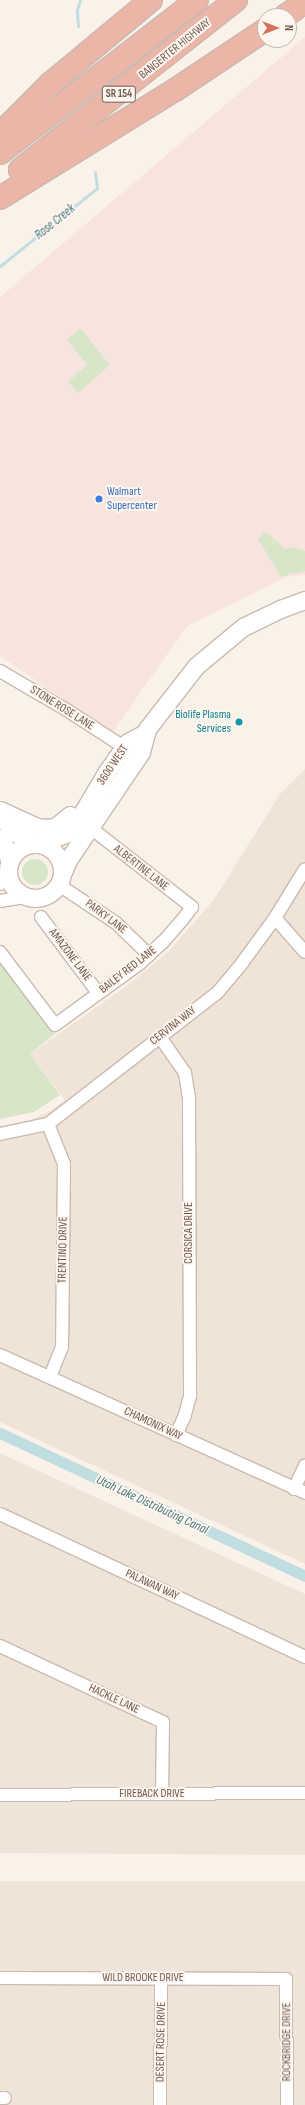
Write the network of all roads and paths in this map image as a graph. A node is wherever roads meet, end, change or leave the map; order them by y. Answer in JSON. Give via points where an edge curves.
{"nodes":[{"id":1,"x":151,"y":0,"type":"edge"},
{"id":2,"x":197,"y":0,"type":"edge"},
{"id":3,"x":236,"y":0,"type":"edge"},
{"id":4,"x":305,"y":2,"type":"edge"},
{"id":5,"x":296,"y":8,"type":"edge"},
{"id":6,"x":257,"y":35,"type":"edge"},
{"id":7,"x":0,"y":134,"type":"edge"},
{"id":8,"x":0,"y":153,"type":"edge"},
{"id":9,"x":0,"y":185,"type":"edge"},
{"id":10,"x":0,"y":198,"type":"edge"},
{"id":11,"x":305,"y":600,"type":"edge"},
{"id":12,"x":0,"y":671,"type":"edge"},
{"id":13,"x":145,"y":733,"type":"junction"},
{"id":14,"x":124,"y":747,"type":"junction"},
{"id":15,"x":106,"y":773,"type":"junction"},
{"id":16,"x":0,"y":810,"type":"edge"},
{"id":17,"x":0,"y":814,"type":"edge"},
{"id":18,"x":91,"y":828,"type":"junction"},
{"id":19,"x":0,"y":838,"type":"edge"},
{"id":20,"x":35,"y":844,"type":"junction"},
{"id":21,"x":305,"y":869,"type":"edge"},
{"id":22,"x":6,"y":872,"type":"edge"},
{"id":23,"x":61,"y":878,"type":"junction"},
{"id":24,"x":26,"y":897,"type":"junction"},
{"id":25,"x":0,"y":901,"type":"edge"},
{"id":26,"x":192,"y":907,"type":"joint"},
{"id":27,"x":41,"y":917,"type":"dead end"},
{"id":28,"x":275,"y":918,"type":"junction"},
{"id":29,"x":0,"y":952,"type":"edge"},
{"id":30,"x":305,"y":952,"type":"edge"},
{"id":31,"x":149,"y":955,"type":"junction"},
{"id":32,"x":98,"y":993,"type":"junction"},
{"id":33,"x":160,"y":1037,"type":"junction"},
{"id":34,"x":48,"y":1124,"type":"junction"},
{"id":35,"x":0,"y":1134,"type":"edge"},
{"id":36,"x":0,"y":1355,"type":"edge"},
{"id":37,"x":50,"y":1377,"type":"junction"},
{"id":38,"x":176,"y":1435,"type":"junction"},
{"id":39,"x":305,"y":1465,"type":"edge"},
{"id":40,"x":300,"y":1491,"type":"edge"},
{"id":41,"x":0,"y":1514,"type":"edge"},
{"id":42,"x":0,"y":1646,"type":"edge"},
{"id":43,"x":305,"y":1657,"type":"edge"},
{"id":44,"x":305,"y":1793,"type":"edge"},
{"id":45,"x":162,"y":1794,"type":"junction"},
{"id":46,"x":0,"y":1795,"type":"edge"},
{"id":47,"x":0,"y":1978,"type":"edge"},
{"id":48,"x":161,"y":1978,"type":"junction"},
{"id":49,"x":286,"y":1979,"type":"joint"},
{"id":50,"x":160,"y":2105,"type":"edge"},
{"id":51,"x":287,"y":2105,"type":"edge"}],
"edges":[{"from":1,"to":7,"type":"highway","via":[[50,84]]},
{"from":2,"to":8,"type":"highway","name":"BANGERTER HIGHWAY","number":"SR 154"},
{"from":3,"to":9,"type":"highway","name":"BANGERTER HIGHWAY","number":"SR 154"},
{"from":4,"to":5,"type":"highway"},
{"from":6,"to":10,"type":"highway","via":[[175,90]]},
{"from":11,"to":13,"type":"street","via":[[243,627],[196,666]]},
{"from":12,"to":14,"type":"street","name":"STONE ROSE LANE"},
{"from":13,"to":14,"type":"street","name":"3600 WEST"},
{"from":13,"to":18,"type":"street","name":"3600 WEST","via":[[141,752]]},
{"from":14,"to":15,"type":"street","name":"3600 WEST"},
{"from":15,"to":16,"type":"street","via":[[66,820],[55,827],[37,827]]},
{"from":15,"to":20,"type":"street","name":"3600 WEST","via":[[75,825],[65,834]]},
{"from":17,"to":20,"type":"street","via":[[13,831]]},
{"from":18,"to":23,"type":"street","name":"3600 WEST","via":[[68,860]]},
{"from":18,"to":26,"type":"street","name":"ALBERTINE LANE"},
{"from":19,"to":22,"type":"street","via":[[4,844]]},
{"from":20,"to":22,"type":"street","via":[[23,846],[15,853]]},
{"from":20,"to":23,"type":"street","via":[[53,850],[60,860]]},
{"from":21,"to":28,"type":"street","name":"CERVINA WAY"},
{"from":22,"to":24,"type":"street","via":[[16,891]]},
{"from":23,"to":24,"type":"street","via":[[51,894],[43,898]]},
{"from":23,"to":31,"type":"street","name":"PARKY LANE","via":[[116,923]]},
{"from":24,"to":25,"type":"street"},
{"from":26,"to":31,"type":"street","name":"BAILEY RED LANE"},
{"from":27,"to":32,"type":"street","name":"AMAZONE LANE"},
{"from":28,"to":30,"type":"street"},
{"from":28,"to":33,"type":"street","name":"CERVINA WAY","via":[[218,992]]},
{"from":29,"to":32,"type":"street","name":"BAILEY RED LANE","via":[[55,1024]]},
{"from":31,"to":32,"type":"street","name":"BAILEY RED LANE"},
{"from":33,"to":34,"type":"street","name":"CERVINA WAY"},
{"from":33,"to":38,"type":"street","name":"CORSICA DRIVE","via":[[185,1073],[189,1097],[190,1396],[185,1416]]},
{"from":34,"to":35,"type":"street","name":"CERVINA WAY"},
{"from":34,"to":37,"type":"street","name":"TRENTINO DRIVE","via":[[64,1164],[62,1347]]},
{"from":36,"to":37,"type":"street","name":"CHAMONIX WAY"},
{"from":37,"to":38,"type":"street","name":"CHAMONIX WAY"},
{"from":38,"to":40,"type":"street","name":"CHAMONIX WAY"},
{"from":39,"to":40,"type":"street"},
{"from":41,"to":43,"type":"street","name":"PALAWAN WAY"},
{"from":42,"to":45,"type":"street","name":"HACKLE LANE","via":[[163,1722]]},
{"from":44,"to":45,"type":"street","name":"FIREBACK DRIVE"},
{"from":45,"to":46,"type":"street","name":"FIREBACK DRIVE"},
{"from":47,"to":48,"type":"street","name":"WILD BROOKE DRIVE"},
{"from":48,"to":49,"type":"street","name":"WILD BROOKE DRIVE"},
{"from":48,"to":50,"type":"street","name":"DESERT ROSE DRIVE"},
{"from":49,"to":51,"type":"street","name":"ROCKBRIDGE DRIVE"}]}
